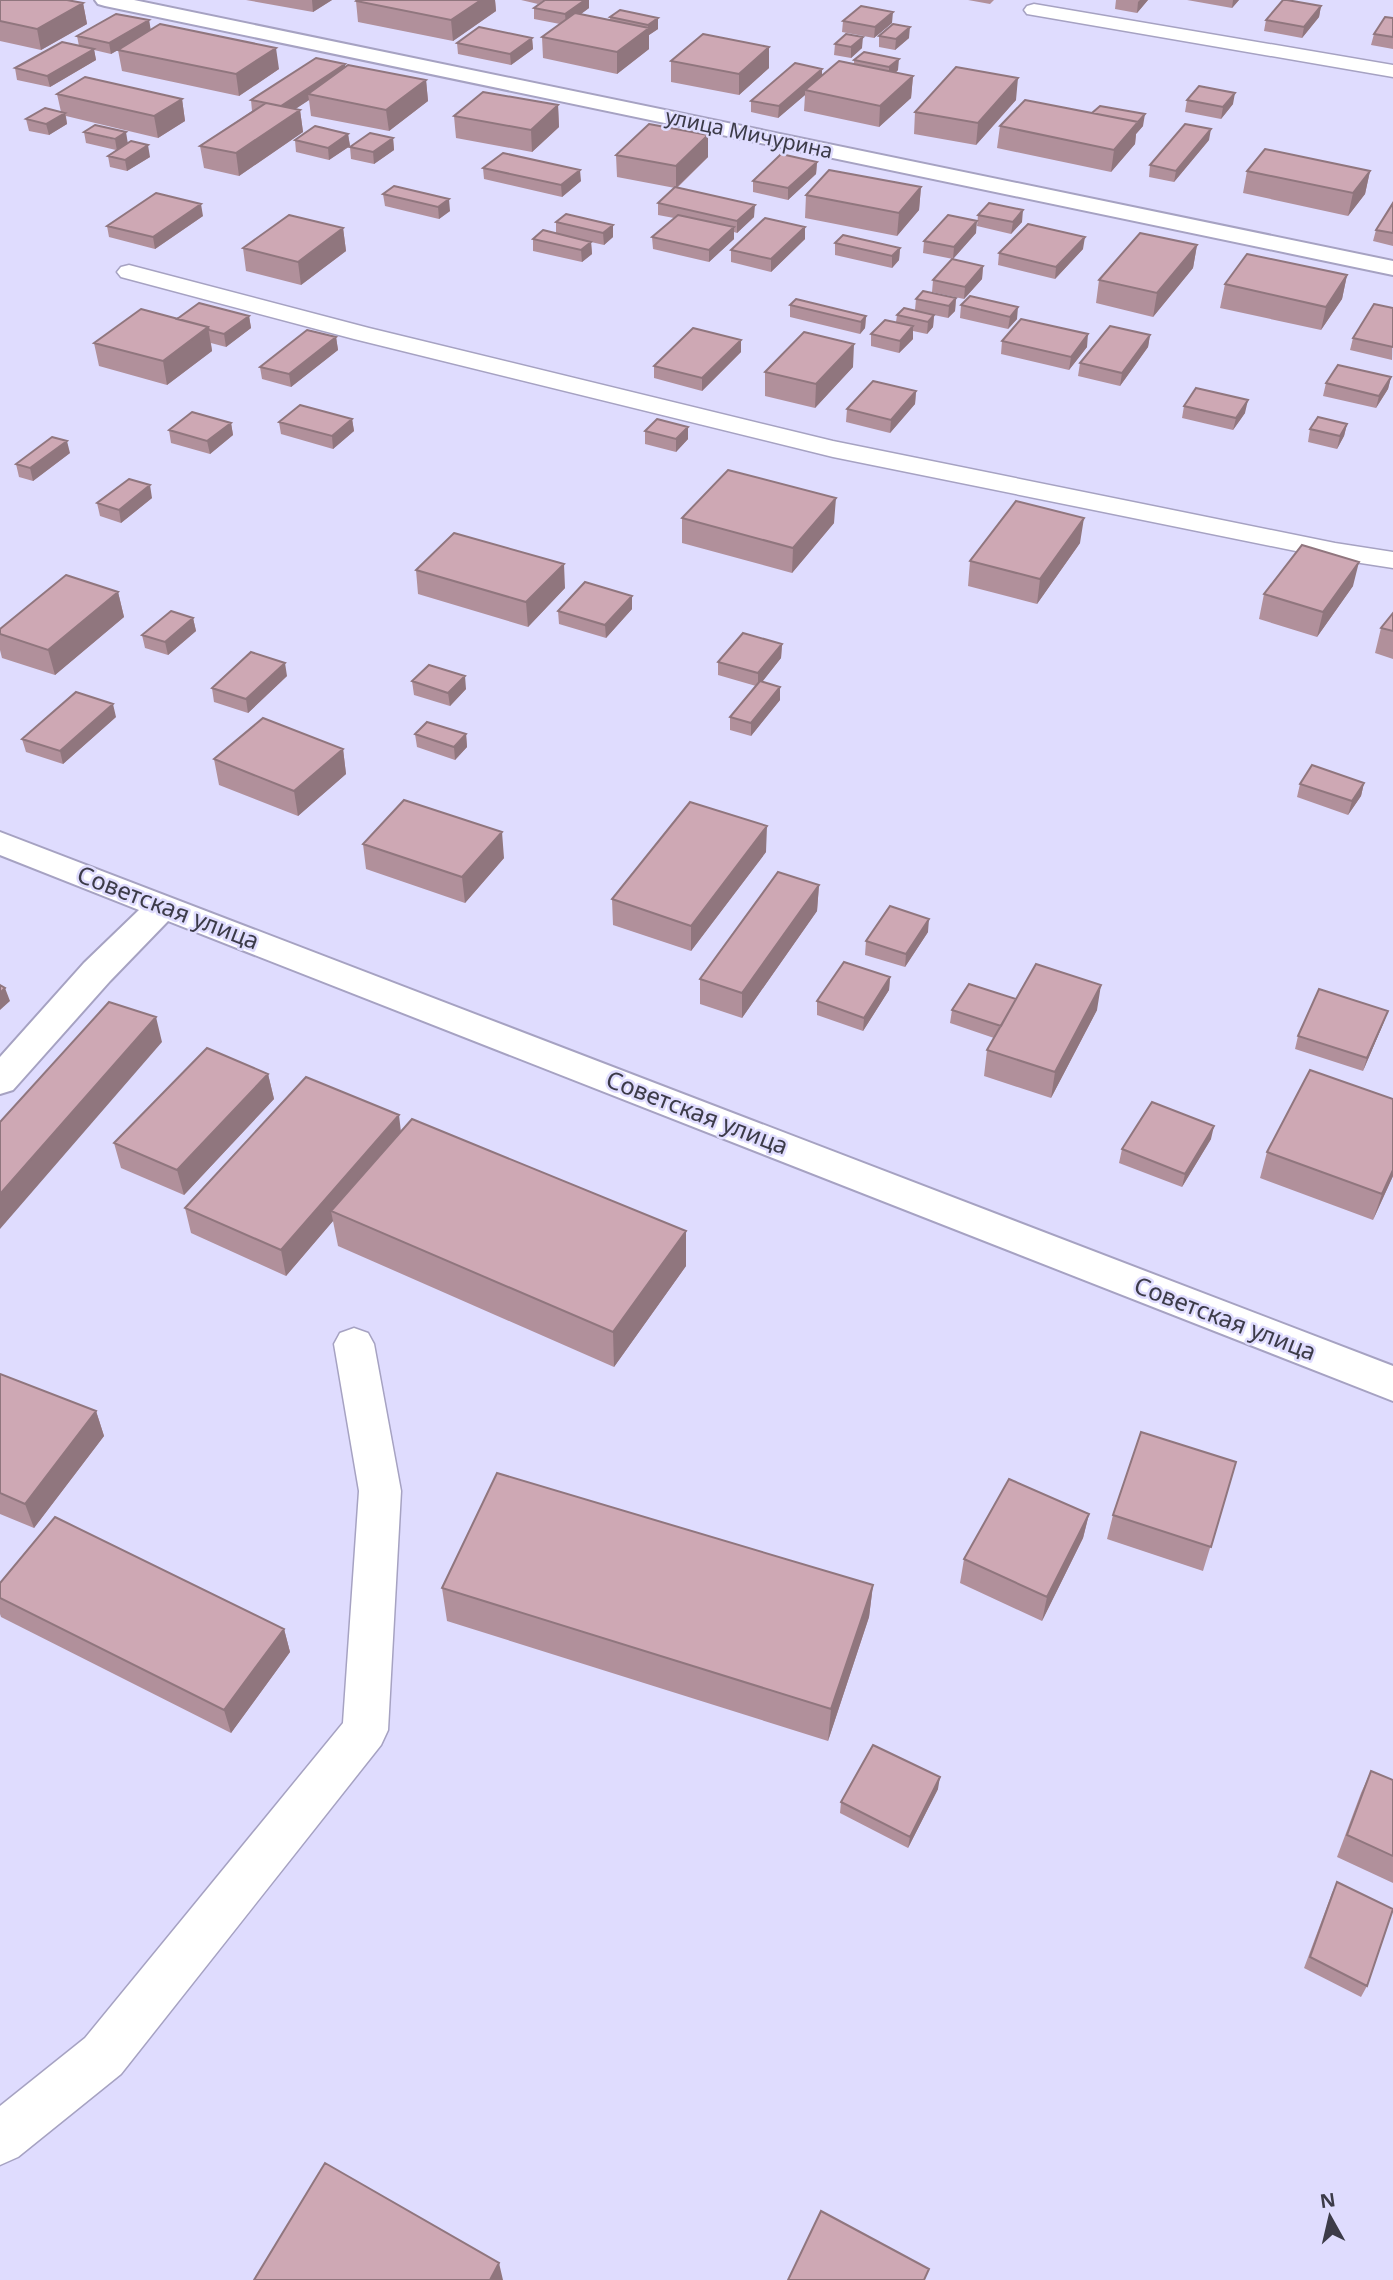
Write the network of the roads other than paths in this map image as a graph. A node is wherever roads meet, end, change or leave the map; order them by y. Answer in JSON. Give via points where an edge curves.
{"nodes":[{"id":1,"x":105,"y":0,"type":"edge"},
{"id":2,"x":1034,"y":10,"type":"dead end"},
{"id":3,"x":1393,"y":71,"type":"edge"},
{"id":4,"x":1393,"y":268,"type":"edge"},
{"id":5,"x":129,"y":272,"type":"dead end"},
{"id":6,"x":1393,"y":560,"type":"edge"},
{"id":7,"x":0,"y":843,"type":"edge"},
{"id":8,"x":163,"y":906,"type":"junction"},
{"id":9,"x":0,"y":1081,"type":"edge"},
{"id":10,"x":354,"y":1344,"type":"dead end"},
{"id":11,"x":1393,"y":1384,"type":"edge"},
{"id":12,"x":0,"y":2139,"type":"edge"}],
"edges":[{"from":1,"to":4,"type":"street","name":"улица Мичурина"},
{"from":2,"to":3,"type":"lane"},
{"from":5,"to":6,"type":"lane","via":[[833,449]]},
{"from":7,"to":8,"type":"street","name":"Советская улица"},
{"from":8,"to":9,"type":"street"},
{"from":8,"to":11,"type":"street","name":"Советская улица"},
{"from":10,"to":12,"type":"lane","via":[[380,1491],[365,1730],[103,2056]]}]}
